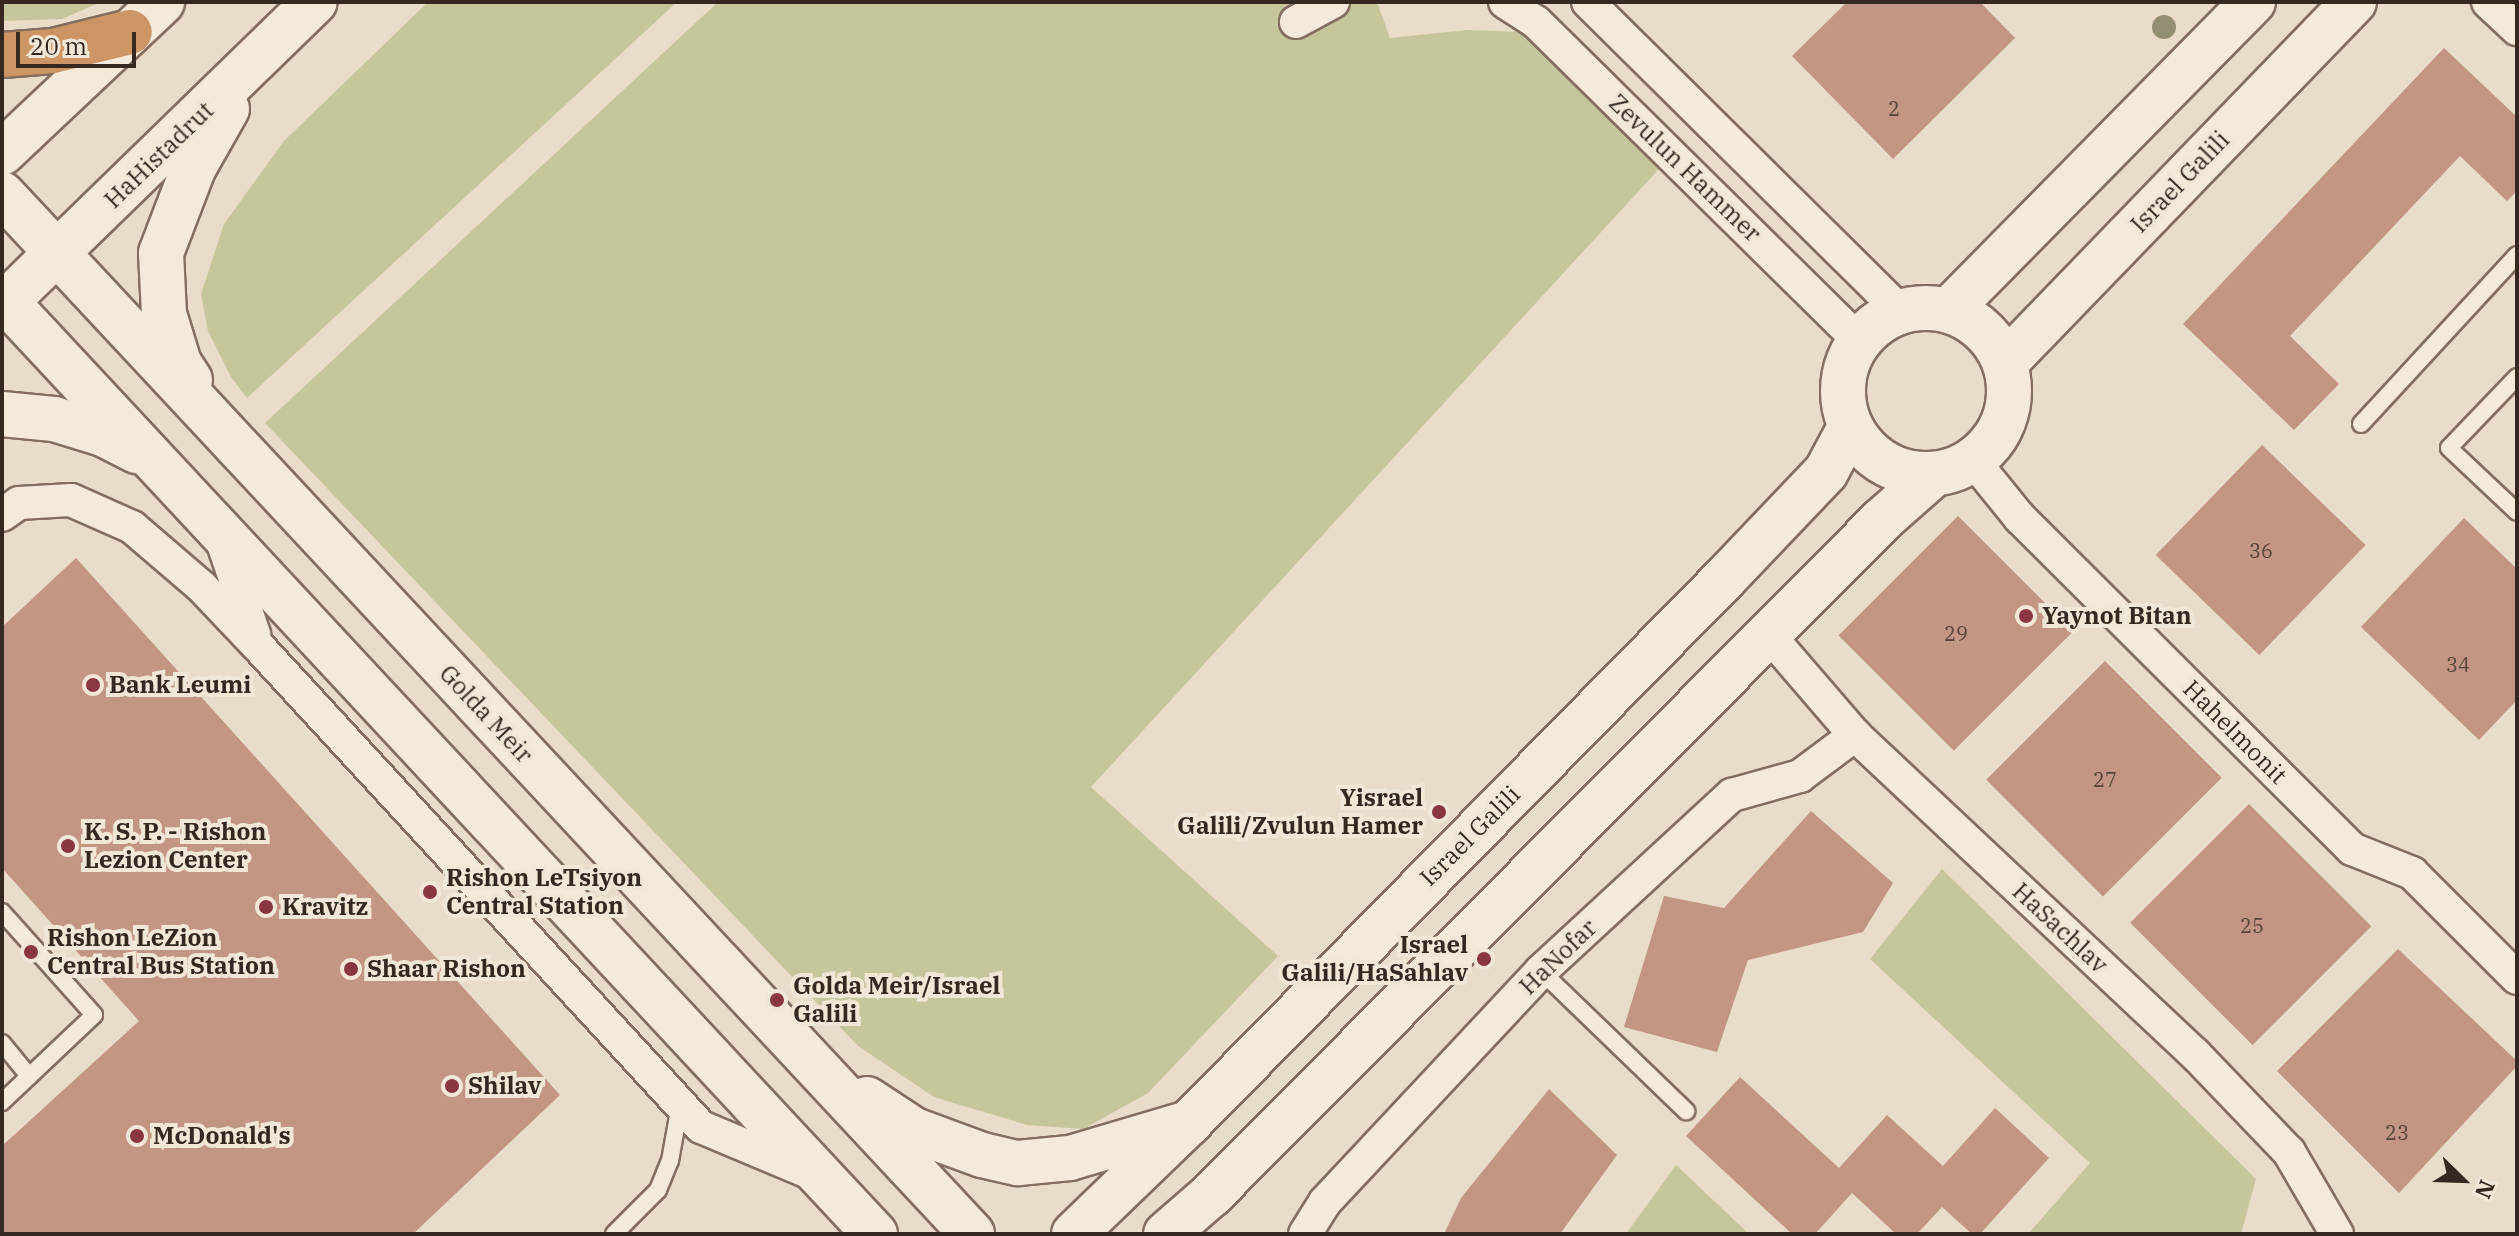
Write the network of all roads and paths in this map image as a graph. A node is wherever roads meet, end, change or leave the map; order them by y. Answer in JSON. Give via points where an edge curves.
{"nodes":[{"id":1,"x":162,"y":2,"type":"edge"},
{"id":2,"x":315,"y":2,"type":"edge"},
{"id":3,"x":1333,"y":2,"type":"edge"},
{"id":4,"x":1505,"y":2,"type":"edge"},
{"id":5,"x":1588,"y":2,"type":"edge"},
{"id":6,"x":2253,"y":2,"type":"edge"},
{"id":7,"x":2354,"y":2,"type":"edge"},
{"id":8,"x":2492,"y":3,"type":"edge"},
{"id":9,"x":1296,"y":22,"type":"dead end"},
{"id":10,"x":2517,"y":29,"type":"edge"},
{"id":11,"x":130,"y":32,"type":"junction"},
{"id":12,"x":2,"y":55,"type":"edge"},
{"id":13,"x":253,"y":64,"type":"junction"},
{"id":14,"x":2,"y":153,"type":"edge"},
{"id":15,"x":2,"y":194,"type":"edge"},
{"id":16,"x":58,"y":254,"type":"junction"},
{"id":17,"x":2517,"y":255,"type":"edge"},
{"id":18,"x":3,"y":302,"type":"edge"},
{"id":19,"x":1949,"y":310,"type":"junction"},
{"id":20,"x":1900,"y":311,"type":"junction"},
{"id":21,"x":1859,"y":341,"type":"junction"},
{"id":22,"x":2005,"y":363,"type":"junction"},
{"id":23,"x":2517,"y":377,"type":"edge"},
{"id":24,"x":2,"y":414,"type":"edge"},
{"id":25,"x":2361,"y":424,"type":"dead end"},
{"id":26,"x":1850,"y":427,"type":"junction"},
{"id":27,"x":235,"y":444,"type":"junction"},
{"id":28,"x":155,"y":462,"type":"junction"},
{"id":29,"x":1953,"y":467,"type":"junction"},
{"id":30,"x":2517,"y":512,"type":"edge"},
{"id":31,"x":2,"y":515,"type":"edge"},
{"id":32,"x":217,"y":528,"type":"junction"},
{"id":33,"x":1768,"y":634,"type":"junction"},
{"id":34,"x":257,"y":645,"type":"junction"},
{"id":35,"x":1855,"y":735,"type":"junction"},
{"id":36,"x":2,"y":912,"type":"edge"},
{"id":37,"x":1541,"y":971,"type":"junction"},
{"id":38,"x":2517,"y":978,"type":"edge"},
{"id":39,"x":2,"y":1043,"type":"edge"},
{"id":40,"x":809,"y":1060,"type":"junction"},
{"id":41,"x":29,"y":1076,"type":"junction"},
{"id":42,"x":2,"y":1102,"type":"edge"},
{"id":43,"x":680,"y":1105,"type":"junction"},
{"id":44,"x":1686,"y":1111,"type":"dead end"},
{"id":45,"x":1189,"y":1123,"type":"junction"},
{"id":46,"x":822,"y":1177,"type":"junction"},
{"id":47,"x":1212,"y":1194,"type":"junction"},
{"id":48,"x":866,"y":1229,"type":"edge"},
{"id":49,"x":614,"y":1234,"type":"edge"},
{"id":50,"x":972,"y":1234,"type":"edge"},
{"id":51,"x":1074,"y":1234,"type":"edge"},
{"id":52,"x":1166,"y":1234,"type":"edge"},
{"id":53,"x":1192,"y":1234,"type":"edge"},
{"id":54,"x":1305,"y":1234,"type":"edge"},
{"id":55,"x":2337,"y":1234,"type":"edge"}],
"edges":[{"from":1,"to":11,"type":"street"},
{"from":2,"to":13,"type":"street","name":"HaHistadrut"},
{"from":3,"to":9,"type":"street"},
{"from":4,"to":21,"type":"street","name":"Zevulun Hammer","via":[[1536,22]]},
{"from":5,"to":20,"type":"street","name":"Zevulun Hammer"},
{"from":6,"to":19,"type":"street"},
{"from":7,"to":22,"type":"street","name":"Israel Galili"},
{"from":8,"to":10,"type":"street"},
{"from":11,"to":12,"type":"highway","via":[[53,51]]},
{"from":11,"to":14,"type":"street"},
{"from":13,"to":16,"type":"street","name":"HaHistadrut"},
{"from":13,"to":27,"type":"street","via":[[193,169],[161,253],[164,314],[179,363]]},
{"from":15,"to":16,"type":"street","name":"Golda Meir"},
{"from":16,"to":18,"type":"street","name":"HaHistadrut"},
{"from":16,"to":27,"type":"street","name":"Golda Meir"},
{"from":17,"to":25,"type":"lane"},
{"from":18,"to":28,"type":"street"},
{"from":19,"to":20,"type":"street"},
{"from":19,"to":22,"type":"street","via":[[1973,321],[1992,339]]},
{"from":20,"to":21,"type":"street"},
{"from":21,"to":26,"type":"street","via":[[1846,368],[1843,398]]},
{"from":22,"to":29,"type":"street","via":[[2010,389],[1993,441]]},
{"from":23,"to":30,"type":"lane","via":[[2449,448]]},
{"from":24,"to":28,"type":"street","via":[[80,427]]},
{"from":26,"to":29,"type":"street","via":[[1876,458],[1913,473]]},
{"from":26,"to":45,"type":"street","name":"Israel Galili","via":[[1826,472]]},
{"from":27,"to":40,"type":"street","name":"Golda Meir"},
{"from":28,"to":32,"type":"street"},
{"from":29,"to":33,"type":"street","via":[[1882,520]]},
{"from":29,"to":38,"type":"street","name":"Hahelmonit","via":[[2020,518],[2352,849],[2412,873]]},
{"from":31,"to":34,"type":"street","via":[[19,503],[71,500],[132,527],[202,587]]},
{"from":32,"to":34,"type":"street"},
{"from":32,"to":46,"type":"street"},
{"from":33,"to":35,"type":"street","name":"HaSachlav"},
{"from":33,"to":47,"type":"street"},
{"from":34,"to":43,"type":"street"},
{"from":35,"to":37,"type":"street","name":"HaNofar","via":[[1800,776],[1732,795]]},
{"from":35,"to":55,"type":"street","name":"HaSachlav","via":[[2195,1054],[2289,1152]]},
{"from":36,"to":41,"type":"lane","via":[[94,1015]]},
{"from":37,"to":44,"type":"lane"},
{"from":37,"to":54,"type":"street","name":"HaNofar","via":[[1325,1202]]},
{"from":39,"to":41,"type":"lane"},
{"from":40,"to":45,"type":"street","via":[[914,1130],[1018,1163],[1070,1158]]},
{"from":40,"to":50,"type":"street","name":"Golda Meir"},
{"from":41,"to":42,"type":"lane"},
{"from":43,"to":46,"type":"street","via":[[701,1127]]},
{"from":43,"to":49,"type":"lane","via":[[670,1161],[658,1190]]},
{"from":45,"to":51,"type":"street","name":"Israel Galili"},
{"from":46,"to":48,"type":"street"},
{"from":47,"to":52,"type":"street"},
{"from":47,"to":53,"type":"street"}]}
